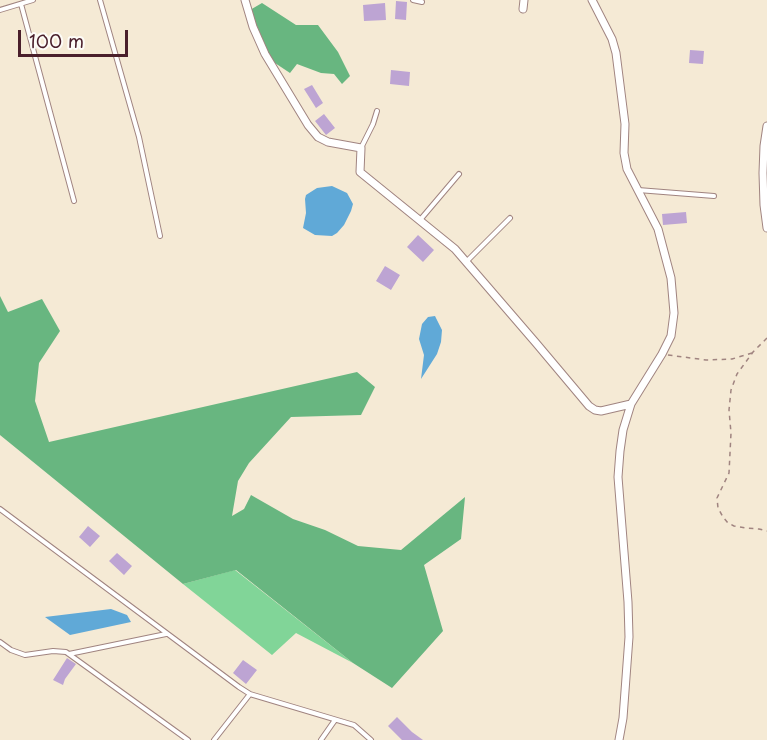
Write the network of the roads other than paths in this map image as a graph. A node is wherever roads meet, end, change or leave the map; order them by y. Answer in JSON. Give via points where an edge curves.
{"nodes":[{"id":1,"x":33,"y":0,"type":"edge"},
{"id":2,"x":99,"y":0,"type":"edge"},
{"id":3,"x":245,"y":0,"type":"edge"},
{"id":4,"x":413,"y":0,"type":"edge"},
{"id":5,"x":525,"y":0,"type":"edge"},
{"id":6,"x":592,"y":0,"type":"edge"},
{"id":7,"x":422,"y":2,"type":"dead end"},
{"id":8,"x":21,"y":4,"type":"junction"},
{"id":9,"x":523,"y":9,"type":"dead end"},
{"id":10,"x":0,"y":10,"type":"edge"},
{"id":11,"x":377,"y":111,"type":"dead end"},
{"id":12,"x":767,"y":126,"type":"edge"},
{"id":13,"x":361,"y":148,"type":"junction"},
{"id":14,"x":459,"y":174,"type":"dead end"},
{"id":15,"x":638,"y":190,"type":"junction"},
{"id":16,"x":714,"y":196,"type":"dead end"},
{"id":17,"x":74,"y":201,"type":"dead end"},
{"id":18,"x":510,"y":218,"type":"dead end"},
{"id":19,"x":420,"y":220,"type":"junction"},
{"id":20,"x":767,"y":228,"type":"edge"},
{"id":21,"x":160,"y":236,"type":"dead end"},
{"id":22,"x":466,"y":262,"type":"junction"},
{"id":23,"x":631,"y":404,"type":"junction"},
{"id":24,"x":0,"y":509,"type":"edge"},
{"id":25,"x":167,"y":634,"type":"junction"},
{"id":26,"x":0,"y":642,"type":"edge"},
{"id":27,"x":69,"y":654,"type":"junction"},
{"id":28,"x":250,"y":694,"type":"junction"},
{"id":29,"x":335,"y":720,"type":"junction"},
{"id":30,"x":188,"y":740,"type":"edge"},
{"id":31,"x":214,"y":740,"type":"edge"},
{"id":32,"x":321,"y":740,"type":"edge"},
{"id":33,"x":371,"y":740,"type":"edge"},
{"id":34,"x":618,"y":740,"type":"edge"}],
"edges":[{"from":1,"to":8,"type":"lane"},
{"from":2,"to":21,"type":"lane","via":[[139,137]]},
{"from":3,"to":13,"type":"street","via":[[265,54],[308,125],[328,142]]},
{"from":4,"to":7,"type":"lane"},
{"from":5,"to":9,"type":"street"},
{"from":6,"to":15,"type":"street","via":[[616,53],[625,124],[624,153]]},
{"from":8,"to":10,"type":"lane"},
{"from":8,"to":17,"type":"lane"},
{"from":11,"to":13,"type":"lane"},
{"from":12,"to":20,"type":"street","via":[[763,173]]},
{"from":13,"to":19,"type":"street","via":[[360,172]]},
{"from":14,"to":19,"type":"lane"},
{"from":15,"to":16,"type":"lane"},
{"from":15,"to":23,"type":"street","via":[[658,229],[671,278],[674,313],[671,336]]},
{"from":18,"to":22,"type":"lane"},
{"from":19,"to":22,"type":"street"},
{"from":22,"to":23,"type":"street","via":[[589,406],[601,411]]},
{"from":23,"to":34,"type":"street","via":[[623,430],[618,477],[629,637]]},
{"from":24,"to":25,"type":"lane"},
{"from":25,"to":27,"type":"lane"},
{"from":25,"to":28,"type":"lane"},
{"from":26,"to":27,"type":"lane","via":[[25,655],[53,651]]},
{"from":27,"to":30,"type":"lane"},
{"from":28,"to":29,"type":"lane"},
{"from":28,"to":31,"type":"lane"},
{"from":29,"to":32,"type":"lane"},
{"from":29,"to":33,"type":"lane","via":[[354,725]]}]}
